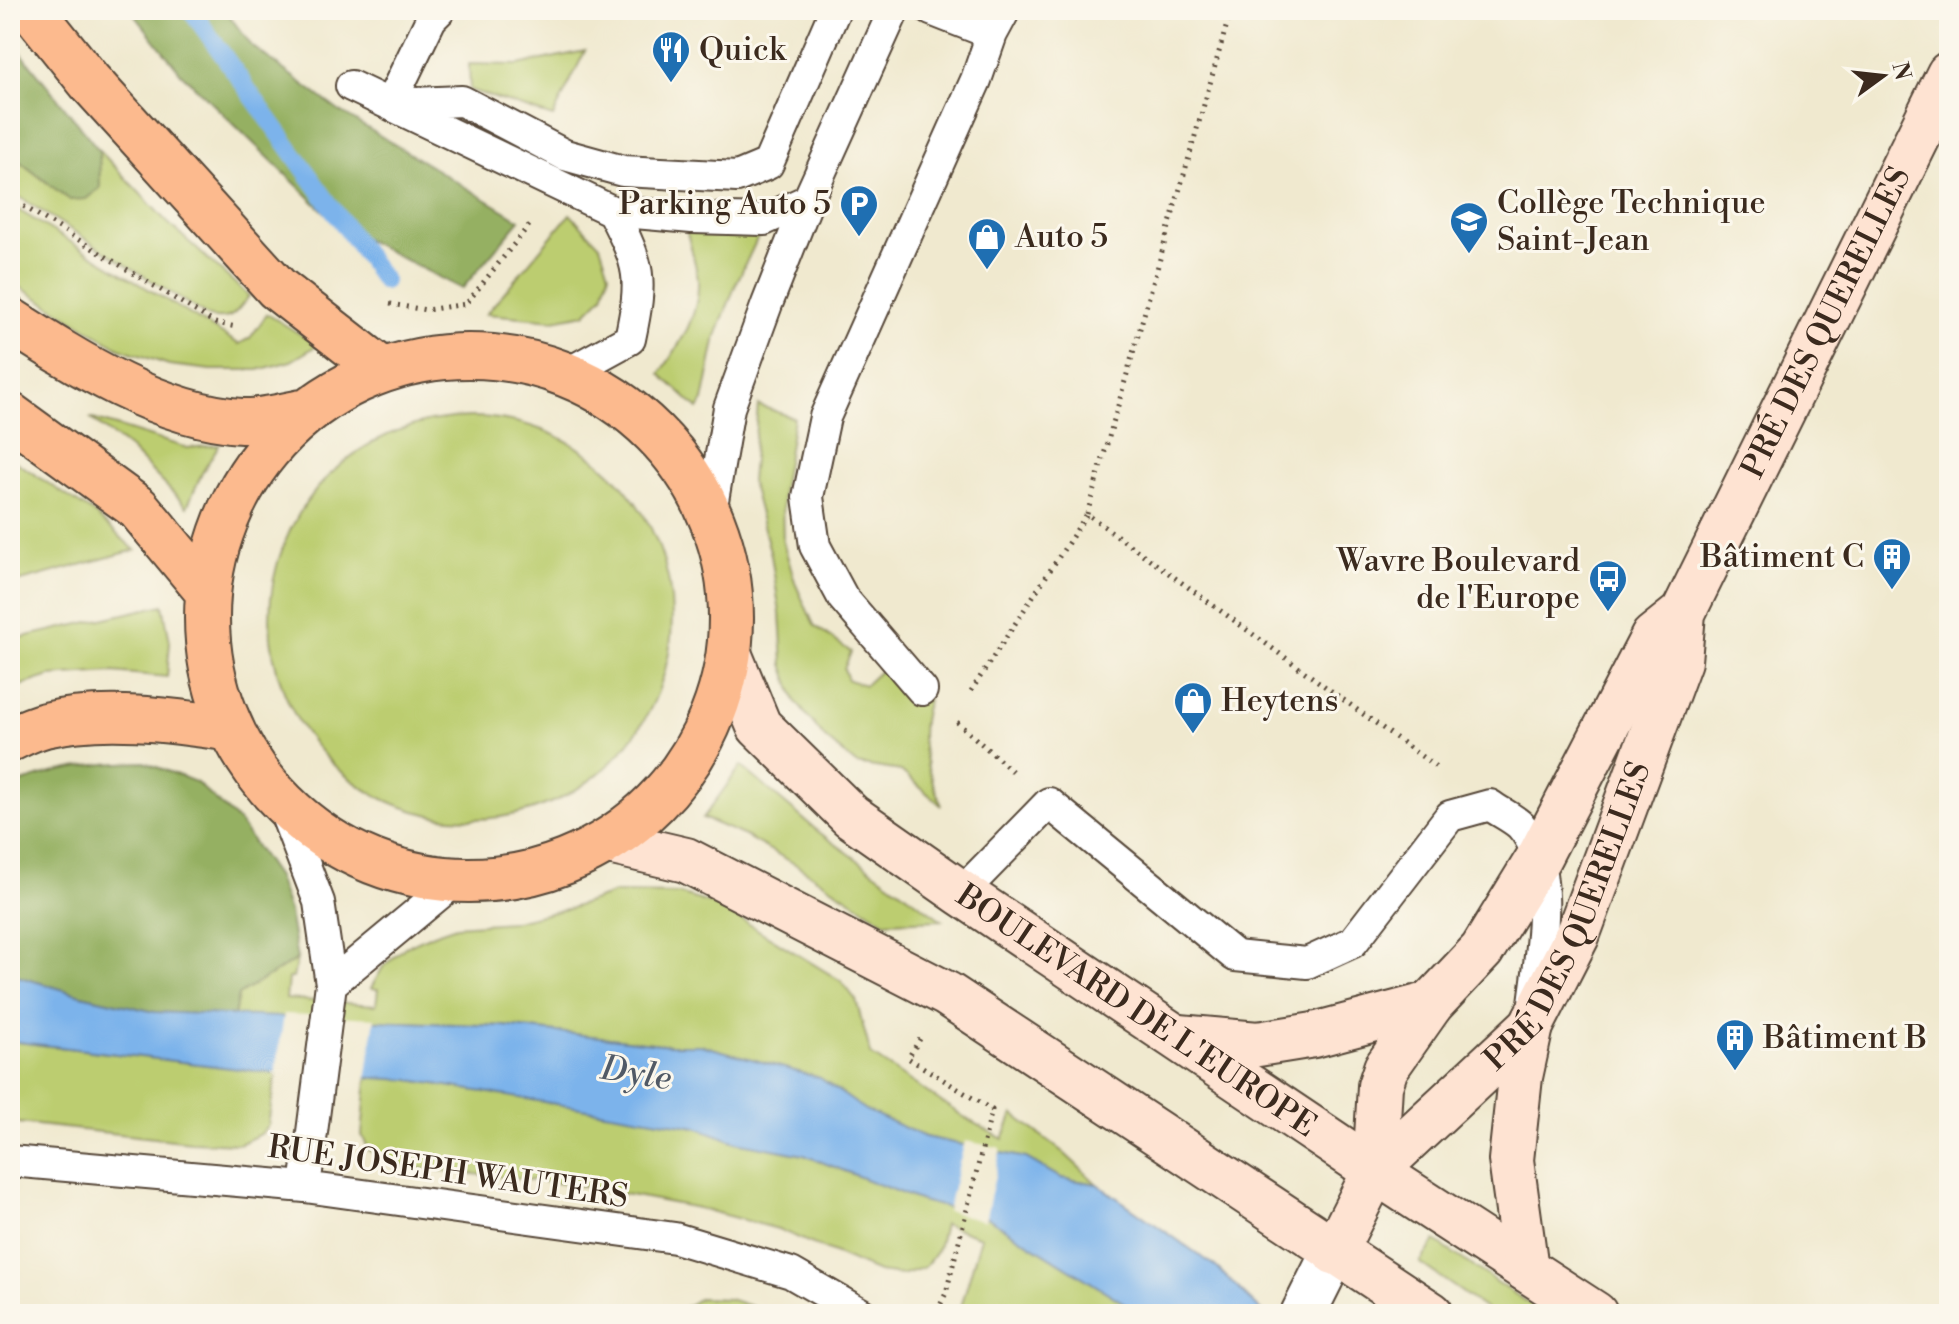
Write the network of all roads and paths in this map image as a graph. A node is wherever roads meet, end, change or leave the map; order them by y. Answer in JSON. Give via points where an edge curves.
{"nodes":[{"id":1,"x":32,"y":10,"type":"edge"},
{"id":2,"x":440,"y":10,"type":"edge"},
{"id":3,"x":835,"y":10,"type":"edge"},
{"id":4,"x":894,"y":10,"type":"edge"},
{"id":5,"x":931,"y":10,"type":"edge"},
{"id":6,"x":1231,"y":10,"type":"edge"},
{"id":7,"x":998,"y":22,"type":"edge"},
{"id":8,"x":1949,"y":74,"type":"edge"},
{"id":9,"x":351,"y":86,"type":"dead end"},
{"id":10,"x":390,"y":104,"type":"junction"},
{"id":11,"x":808,"y":200,"type":"junction"},
{"id":12,"x":612,"y":211,"type":"junction"},
{"id":13,"x":10,"y":320,"type":"edge"},
{"id":14,"x":381,"y":369,"type":"junction"},
{"id":15,"x":568,"y":373,"type":"junction"},
{"id":16,"x":303,"y":412,"type":"junction"},
{"id":17,"x":10,"y":415,"type":"edge"},
{"id":18,"x":711,"y":512,"type":"junction"},
{"id":19,"x":1087,"y":514,"type":"junction"},
{"id":20,"x":207,"y":591,"type":"junction"},
{"id":21,"x":1683,"y":613,"type":"junction"},
{"id":22,"x":730,"y":656,"type":"junction"},
{"id":23,"x":922,"y":690,"type":"joint"},
{"id":24,"x":953,"y":718,"type":"junction"},
{"id":25,"x":230,"y":729,"type":"junction"},
{"id":26,"x":10,"y":739,"type":"edge"},
{"id":27,"x":1049,"y":803,"type":"junction"},
{"id":28,"x":282,"y":805,"type":"junction"},
{"id":29,"x":1490,"y":805,"type":"junction"},
{"id":30,"x":609,"y":842,"type":"junction"},
{"id":31,"x":1539,"y":857,"type":"junction"},
{"id":32,"x":454,"y":882,"type":"junction"},
{"id":33,"x":961,"y":893,"type":"junction"},
{"id":34,"x":331,"y":984,"type":"junction"},
{"id":35,"x":1431,"y":1004,"type":"junction"},
{"id":36,"x":1531,"y":1026,"type":"junction"},
{"id":37,"x":1177,"y":1037,"type":"junction"},
{"id":38,"x":992,"y":1110,"type":"dead end"},
{"id":39,"x":10,"y":1161,"type":"edge"},
{"id":40,"x":1375,"y":1171,"type":"junction"},
{"id":41,"x":305,"y":1187,"type":"junction"},
{"id":42,"x":1334,"y":1252,"type":"junction"},
{"id":43,"x":1526,"y":1269,"type":"junction"},
{"id":44,"x":862,"y":1314,"type":"edge"},
{"id":45,"x":936,"y":1314,"type":"edge"},
{"id":46,"x":1303,"y":1314,"type":"edge"},
{"id":47,"x":1431,"y":1314,"type":"edge"},
{"id":48,"x":1595,"y":1314,"type":"edge"}],
"edges":[{"from":1,"to":14,"type":"highway","via":[[89,81],[277,288]]},
{"from":2,"to":10,"type":"lane"},
{"from":3,"to":10,"type":"lane","via":[[768,164],[737,177],[608,167],[565,155],[462,101]]},
{"from":4,"to":11,"type":"lane"},
{"from":5,"to":7,"type":"lane"},
{"from":6,"to":19,"type":"path"},
{"from":7,"to":23,"type":"lane","via":[[825,417],[808,497],[815,546],[843,598]]},
{"from":8,"to":21,"type":"main road","name":"PRÉ DES QUERELLES"},
{"from":9,"to":10,"type":"lane"},
{"from":10,"to":12,"type":"lane"},
{"from":11,"to":12,"type":"lane","via":[[764,220]]},
{"from":11,"to":18,"type":"lane","via":[[729,408]]},
{"from":12,"to":15,"type":"lane","via":[[634,252],[640,291],[630,339]]},
{"from":13,"to":16,"type":"highway","name":"BOULEVARD DE L'EUROPE","via":[[85,368],[185,411],[244,421]]},
{"from":14,"to":15,"type":"highway","name":"BOULEVARD DE L'EUROPE","via":[[443,355],[507,356]]},
{"from":14,"to":16,"type":"highway","name":"BOULEVARD DE L'EUROPE"},
{"from":15,"to":18,"type":"highway","name":"BOULEVARD DE L'EUROPE","via":[[653,429]]},
{"from":16,"to":20,"type":"highway","name":"BOULEVARD DE L'EUROPE","via":[[249,475],[223,524]]},
{"from":17,"to":20,"type":"highway","via":[[138,508]]},
{"from":18,"to":22,"type":"highway","name":"BOULEVARD DE L'EUROPE","via":[[730,583]]},
{"from":19,"to":24,"type":"path"},
{"from":19,"to":29,"type":"path"},
{"from":20,"to":25,"type":"highway","name":"BOULEVARD DE L'EUROPE","via":[[209,661]]},
{"from":21,"to":31,"type":"main road","name":"PRÉ DES QUERELLES","via":[[1653,637]]},
{"from":21,"to":36,"type":"main road","name":"PRÉ DES QUERELLES","via":[[1679,661],[1577,936]]},
{"from":22,"to":30,"type":"highway","name":"BOULEVARD DE L'EUROPE","via":[[708,729],[675,781]]},
{"from":22,"to":33,"type":"main road","name":"BOULEVARD DE L'EUROPE","via":[[759,726],[851,816]]},
{"from":23,"to":24,"type":"path"},
{"from":24,"to":27,"type":"path"},
{"from":25,"to":26,"type":"highway","via":[[111,717],[45,725]]},
{"from":25,"to":28,"type":"highway","name":"BOULEVARD DE L'EUROPE"},
{"from":27,"to":29,"type":"lane","via":[[1235,956],[1307,963],[1353,942],[1450,816]]},
{"from":27,"to":33,"type":"lane"},
{"from":28,"to":32,"type":"highway","name":"BOULEVARD DE L'EUROPE","via":[[333,844],[391,870]]},
{"from":28,"to":34,"type":"lane","via":[[319,902]]},
{"from":29,"to":31,"type":"lane","via":[[1521,826]]},
{"from":30,"to":32,"type":"highway","name":"BOULEVARD DE L'EUROPE","via":[[560,866],[508,880]]},
{"from":30,"to":42,"type":"main road","via":[[686,860],[947,994]]},
{"from":31,"to":35,"type":"main road","name":"PRÉ DES QUERELLES","via":[[1482,950]]},
{"from":31,"to":36,"type":"lane","via":[[1544,923]]},
{"from":32,"to":34,"type":"lane"},
{"from":33,"to":37,"type":"main road","name":"BOULEVARD DE L'EUROPE"},
{"from":34,"to":41,"type":"lane"},
{"from":35,"to":37,"type":"main road","via":[[1258,1044]]},
{"from":35,"to":40,"type":"main road","name":"PRÉ DES QUERELLES","via":[[1386,1068],[1380,1086]]},
{"from":36,"to":40,"type":"main road","name":"PRÉ DES QUERELLES"},
{"from":36,"to":43,"type":"main road","via":[[1511,1160]]},
{"from":37,"to":40,"type":"main road","name":"BOULEVARD DE L'EUROPE"},
{"from":38,"to":45,"type":"path","via":[[946,1293]]},
{"from":39,"to":41,"type":"lane","name":"RUE JOSEPH WAUTERS"},
{"from":40,"to":42,"type":"main road","name":"PRÉ DES QUERELLES"},
{"from":40,"to":43,"type":"main road","name":"BOULEVARD DE L'EUROPE"},
{"from":41,"to":44,"type":"lane","name":"RUE JOSEPH WAUTERS","via":[[675,1238],[791,1273]]},
{"from":42,"to":46,"type":"street"},
{"from":42,"to":47,"type":"main road"},
{"from":43,"to":48,"type":"main road","name":"BOULEVARD DE L'EUROPE"}]}
